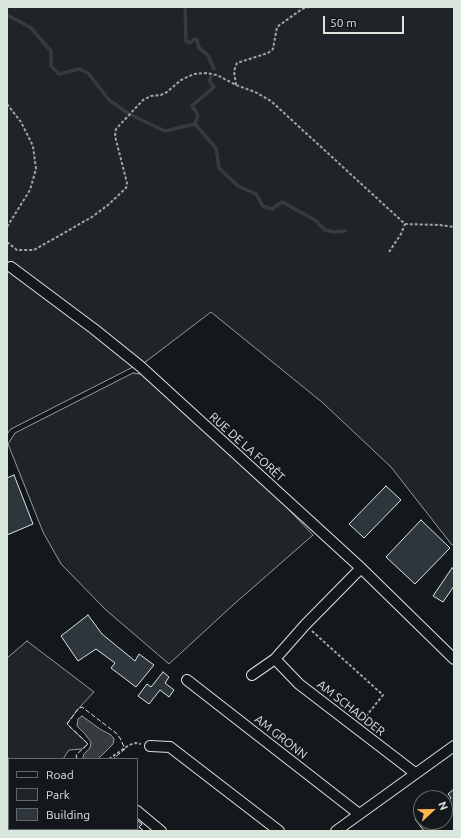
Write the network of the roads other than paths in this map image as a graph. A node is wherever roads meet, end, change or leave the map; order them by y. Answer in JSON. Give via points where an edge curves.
{"nodes":[{"id":1,"x":11,"y":267,"type":"dead end"},
{"id":2,"x":361,"y":568,"type":"junction"},
{"id":3,"x":274,"y":659,"type":"junction"},
{"id":4,"x":454,"y":659,"type":"edge"},
{"id":5,"x":252,"y":675,"type":"dead end"},
{"id":6,"x":187,"y":680,"type":"dead end"},
{"id":7,"x":150,"y":746,"type":"road end"},
{"id":8,"x":454,"y":746,"type":"edge"},
{"id":9,"x":415,"y":773,"type":"junction"},
{"id":10,"x":138,"y":812,"type":"edge"},
{"id":11,"x":360,"y":814,"type":"junction"},
{"id":12,"x":161,"y":831,"type":"edge"},
{"id":13,"x":279,"y":831,"type":"edge"},
{"id":14,"x":336,"y":831,"type":"edge"}],
"edges":[{"from":1,"to":2,"type":"street","name":"RUE DE LA FORÊT","via":[[140,366]]},
{"from":2,"to":3,"type":"street"},
{"from":2,"to":4,"type":"street","name":"RUE DE LA FORÊT"},
{"from":3,"to":5,"type":"street"},
{"from":3,"to":9,"type":"street","name":"AM SCHADDER","via":[[299,684]]},
{"from":6,"to":11,"type":"street","name":"AM GRONN"},
{"from":7,"to":13,"type":"street","via":[[170,747]]},
{"from":8,"to":9,"type":"street"},
{"from":9,"to":11,"type":"street"},
{"from":10,"to":12,"type":"street"},
{"from":11,"to":14,"type":"street"}]}
